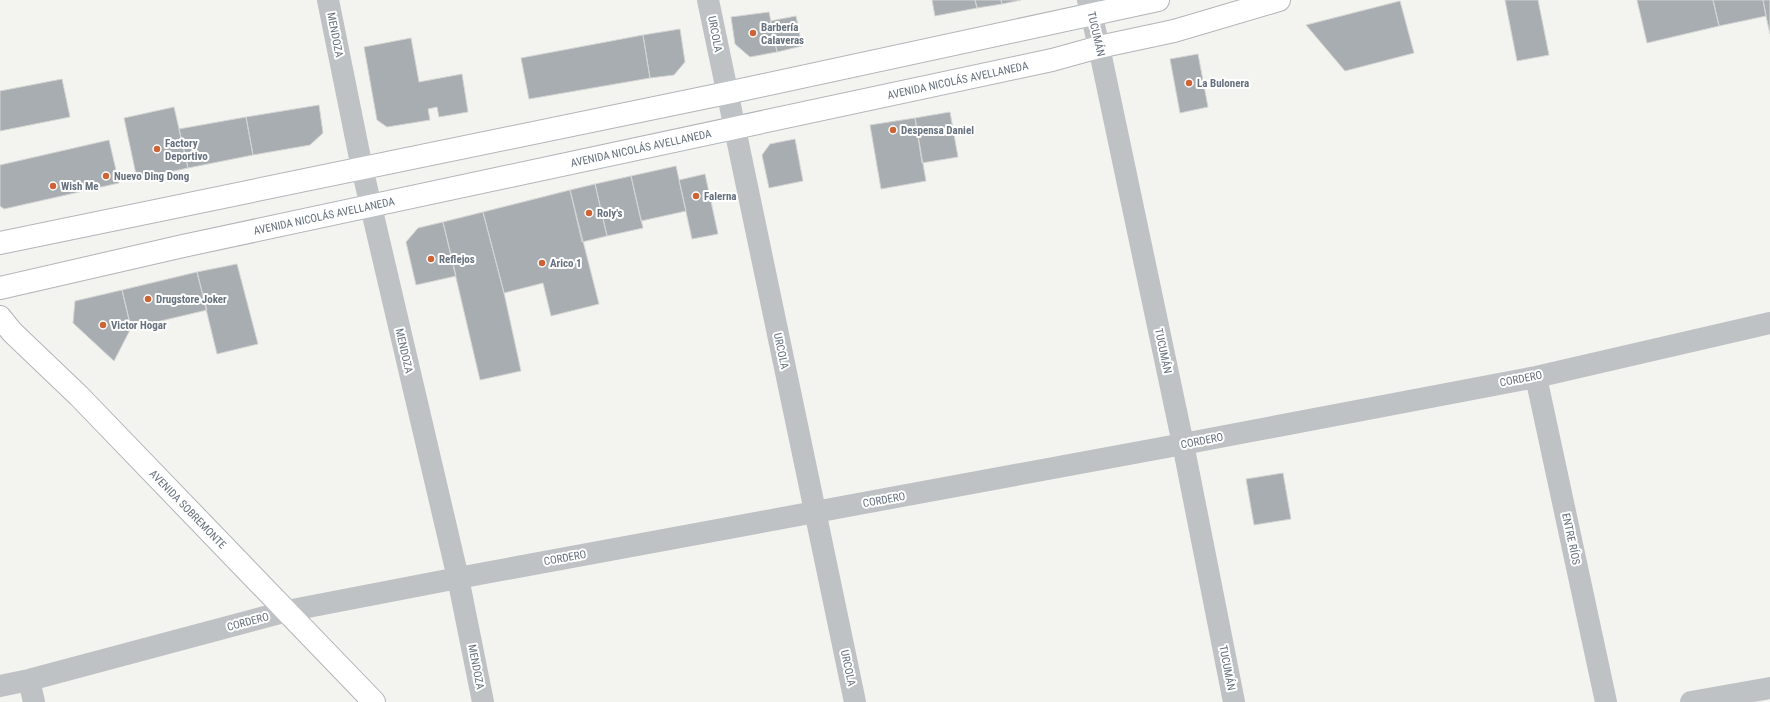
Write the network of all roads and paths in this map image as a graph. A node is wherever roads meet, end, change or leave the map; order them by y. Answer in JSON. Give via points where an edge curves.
{"nodes":[{"id":1,"x":328,"y":0,"type":"edge"},
{"id":2,"x":708,"y":0,"type":"edge"},
{"id":3,"x":1158,"y":0,"type":"edge"},
{"id":4,"x":1279,"y":0,"type":"edge"},
{"id":5,"x":1089,"y":8,"type":"edge"},
{"id":6,"x":1099,"y":47,"type":"junction"},
{"id":7,"x":727,"y":93,"type":"junction"},
{"id":8,"x":734,"y":128,"type":"junction"},
{"id":9,"x":362,"y":168,"type":"junction"},
{"id":10,"x":370,"y":206,"type":"junction"},
{"id":11,"x":0,"y":243,"type":"edge"},
{"id":12,"x":0,"y":288,"type":"edge"},
{"id":13,"x":0,"y":317,"type":"edge"},
{"id":14,"x":1770,"y":323,"type":"edge"},
{"id":15,"x":1536,"y":376,"type":"junction"},
{"id":16,"x":1183,"y":444,"type":"junction"},
{"id":17,"x":815,"y":512,"type":"junction"},
{"id":18,"x":458,"y":578,"type":"junction"},
{"id":19,"x":288,"y":612,"type":"junction"},
{"id":20,"x":28,"y":680,"type":"junction"},
{"id":21,"x":0,"y":686,"type":"edge"},
{"id":22,"x":1770,"y":688,"type":"edge"},
{"id":23,"x":34,"y":702,"type":"edge"},
{"id":24,"x":374,"y":702,"type":"edge"},
{"id":25,"x":483,"y":702,"type":"edge"},
{"id":26,"x":855,"y":702,"type":"edge"},
{"id":27,"x":1234,"y":702,"type":"edge"},
{"id":28,"x":1606,"y":702,"type":"edge"},
{"id":29,"x":1691,"y":702,"type":"edge"}],
"edges":[{"from":1,"to":9,"type":"street","name":"MENDOZA"},
{"from":2,"to":7,"type":"street","name":"URCOLA"},
{"from":3,"to":5,"type":"main road"},
{"from":4,"to":6,"type":"main road","name":"AVENIDA NICOLÁS AVELLANEDA","via":[[1174,31]]},
{"from":5,"to":6,"type":"street","name":"TUCUMÁN"},
{"from":5,"to":7,"type":"main road"},
{"from":6,"to":8,"type":"main road","name":"AVENIDA NICOLÁS AVELLANEDA","via":[[1052,60]]},
{"from":6,"to":16,"type":"street","name":"TUCUMÁN"},
{"from":7,"to":8,"type":"street","name":"URCOLA"},
{"from":7,"to":9,"type":"main road"},
{"from":8,"to":10,"type":"main road","name":"AVENIDA NICOLÁS AVELLANEDA"},
{"from":8,"to":17,"type":"street","name":"URCOLA"},
{"from":9,"to":10,"type":"street","name":"MENDOZA"},
{"from":9,"to":11,"type":"main road"},
{"from":10,"to":12,"type":"main road","name":"AVENIDA NICOLÁS AVELLANEDA"},
{"from":10,"to":18,"type":"street","name":"MENDOZA"},
{"from":13,"to":19,"type":"main road","name":"AVENIDA SOBREMONTE"},
{"from":14,"to":15,"type":"street","name":"CORDERO"},
{"from":15,"to":16,"type":"street","name":"CORDERO"},
{"from":15,"to":28,"type":"street","name":"ENTRE RÍOS"},
{"from":16,"to":17,"type":"street","name":"CORDERO"},
{"from":16,"to":27,"type":"street","name":"TUCUMÁN"},
{"from":17,"to":18,"type":"street","name":"CORDERO"},
{"from":17,"to":26,"type":"street","name":"URCOLA"},
{"from":18,"to":19,"type":"street","name":"CORDERO"},
{"from":18,"to":25,"type":"street","name":"MENDOZA"},
{"from":19,"to":20,"type":"street","name":"CORDERO"},
{"from":19,"to":24,"type":"main road","name":"AVENIDA SOBREMONTE"},
{"from":20,"to":21,"type":"street","name":"CORDERO"},
{"from":20,"to":23,"type":"street"},
{"from":22,"to":29,"type":"street"}]}
